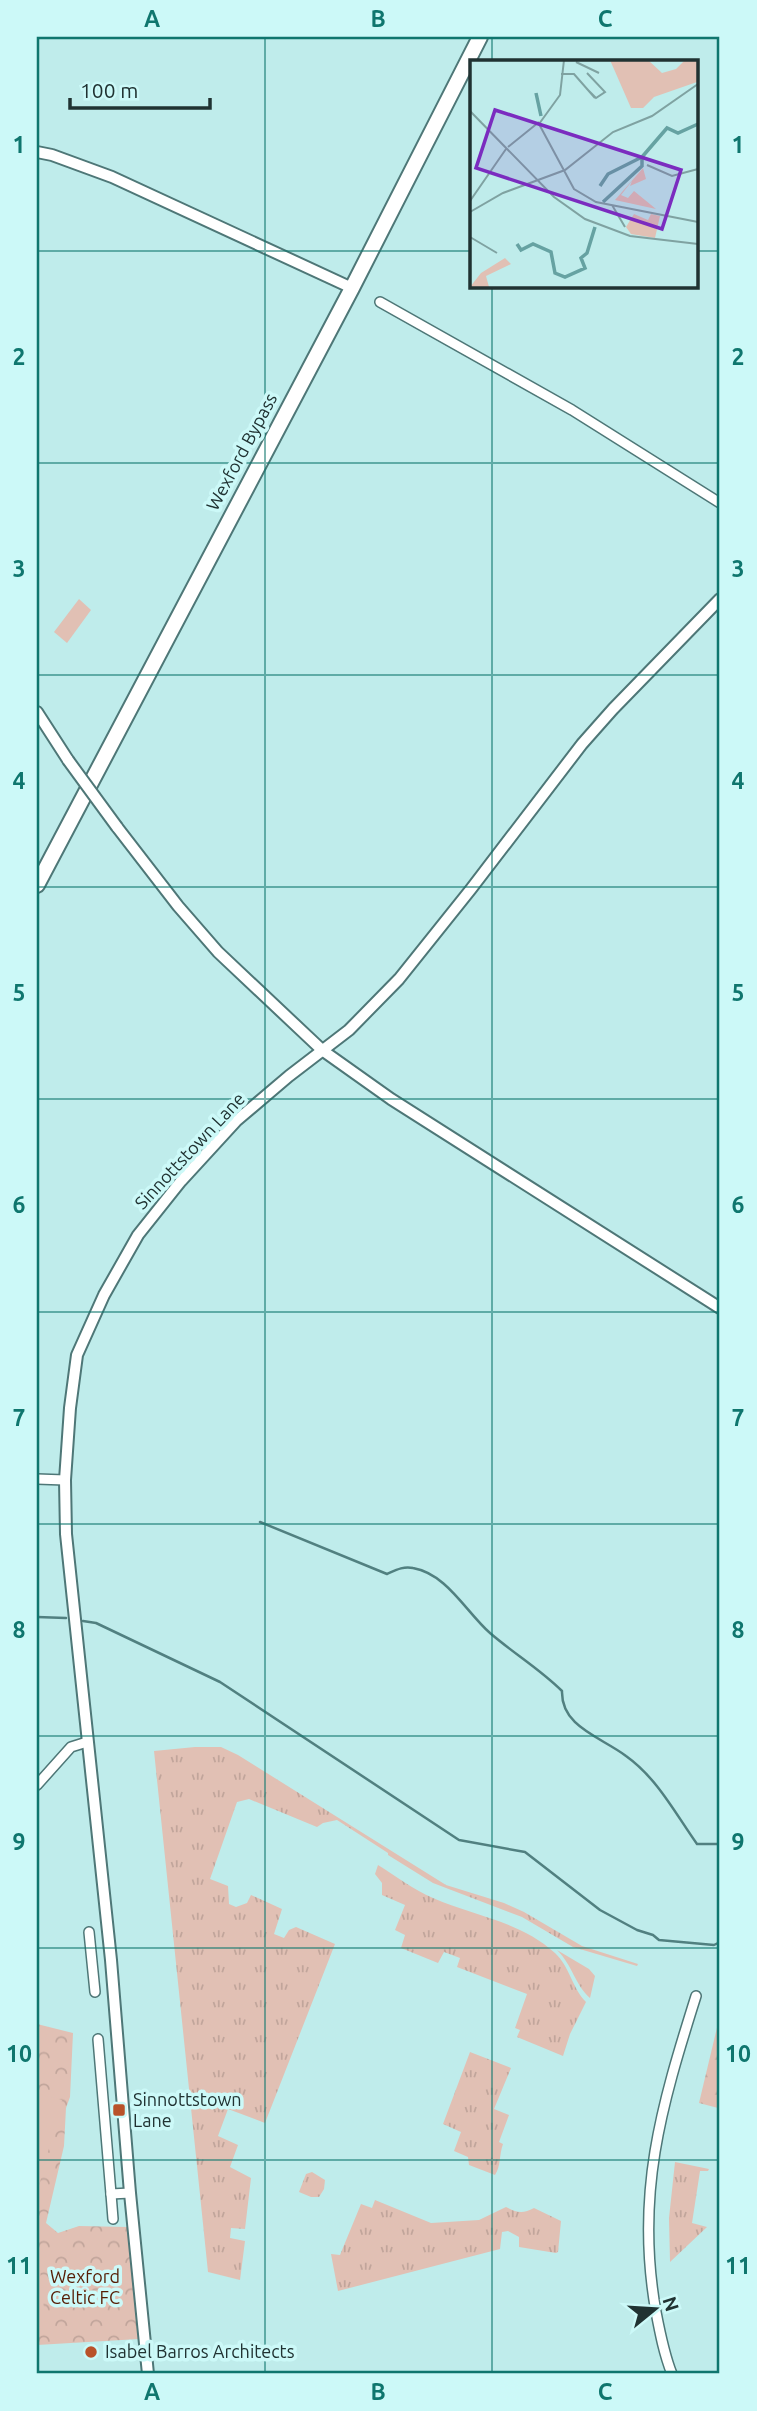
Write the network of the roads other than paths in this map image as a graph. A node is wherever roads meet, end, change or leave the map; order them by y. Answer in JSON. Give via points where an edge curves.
{"nodes":[{"id":1,"x":480,"y":37,"type":"edge"},
{"id":2,"x":37,"y":152,"type":"edge"},
{"id":3,"x":352,"y":288,"type":"junction"},
{"id":4,"x":380,"y":302,"type":"dead end"},
{"id":5,"x":720,"y":503,"type":"edge"},
{"id":6,"x":720,"y":599,"type":"edge"},
{"id":7,"x":37,"y":712,"type":"edge"},
{"id":8,"x":37,"y":885,"type":"edge"},
{"id":9,"x":322,"y":1050,"type":"junction"},
{"id":10,"x":720,"y":1308,"type":"edge"},
{"id":11,"x":37,"y":1479,"type":"edge"},
{"id":12,"x":65,"y":1480,"type":"junction"},
{"id":13,"x":87,"y":1742,"type":"junction"},
{"id":14,"x":37,"y":1785,"type":"edge"},
{"id":15,"x":89,"y":1932,"type":"dead end"},
{"id":16,"x":111,"y":1960,"type":"junction"},
{"id":17,"x":92,"y":1961,"type":"junction"},
{"id":18,"x":95,"y":1992,"type":"dead end"},
{"id":19,"x":696,"y":1996,"type":"dead end"},
{"id":20,"x":98,"y":2039,"type":"dead end"},
{"id":21,"x":130,"y":2193,"type":"junction"},
{"id":22,"x":111,"y":2194,"type":"junction"},
{"id":23,"x":113,"y":2218,"type":"dead end"},
{"id":24,"x":148,"y":2374,"type":"edge"},
{"id":25,"x":672,"y":2374,"type":"edge"}],
"edges":[{"from":1,"to":3,"type":"highway","name":"Wexford Bypass"},
{"from":2,"to":3,"type":"street","via":[[112,177]]},
{"from":3,"to":8,"type":"highway","name":"Wexford Bypass"},
{"from":4,"to":5,"type":"street","via":[[572,410]]},
{"from":6,"to":9,"type":"street","name":"Sinnottstown Lane","via":[[582,744],[399,979],[349,1030]]},
{"from":7,"to":9,"type":"street","bridge":true,"via":[[178,906],[218,952]]},
{"from":9,"to":10,"type":"street","via":[[391,1099]]},
{"from":9,"to":12,"type":"street","name":"Sinnottstown Lane","via":[[236,1121],[138,1235],[77,1355]]},
{"from":11,"to":12,"type":"street"},
{"from":12,"to":13,"type":"street","name":"Sinnottstown Lane","via":[[66,1534]]},
{"from":13,"to":14,"type":"street","via":[[71,1747]]},
{"from":13,"to":16,"type":"street","name":"Sinnottstown Lane"},
{"from":15,"to":17,"type":"street"},
{"from":16,"to":17,"type":"street"},
{"from":16,"to":21,"type":"street","name":"Sinnottstown Lane"},
{"from":17,"to":18,"type":"street"},
{"from":19,"to":25,"type":"street","via":[[668,2088],[649,2184],[647,2247],[652,2289]]},
{"from":20,"to":22,"type":"street"},
{"from":21,"to":22,"type":"street"},
{"from":21,"to":24,"type":"street","name":"Sinnottstown Lane"},
{"from":22,"to":23,"type":"street"}]}
